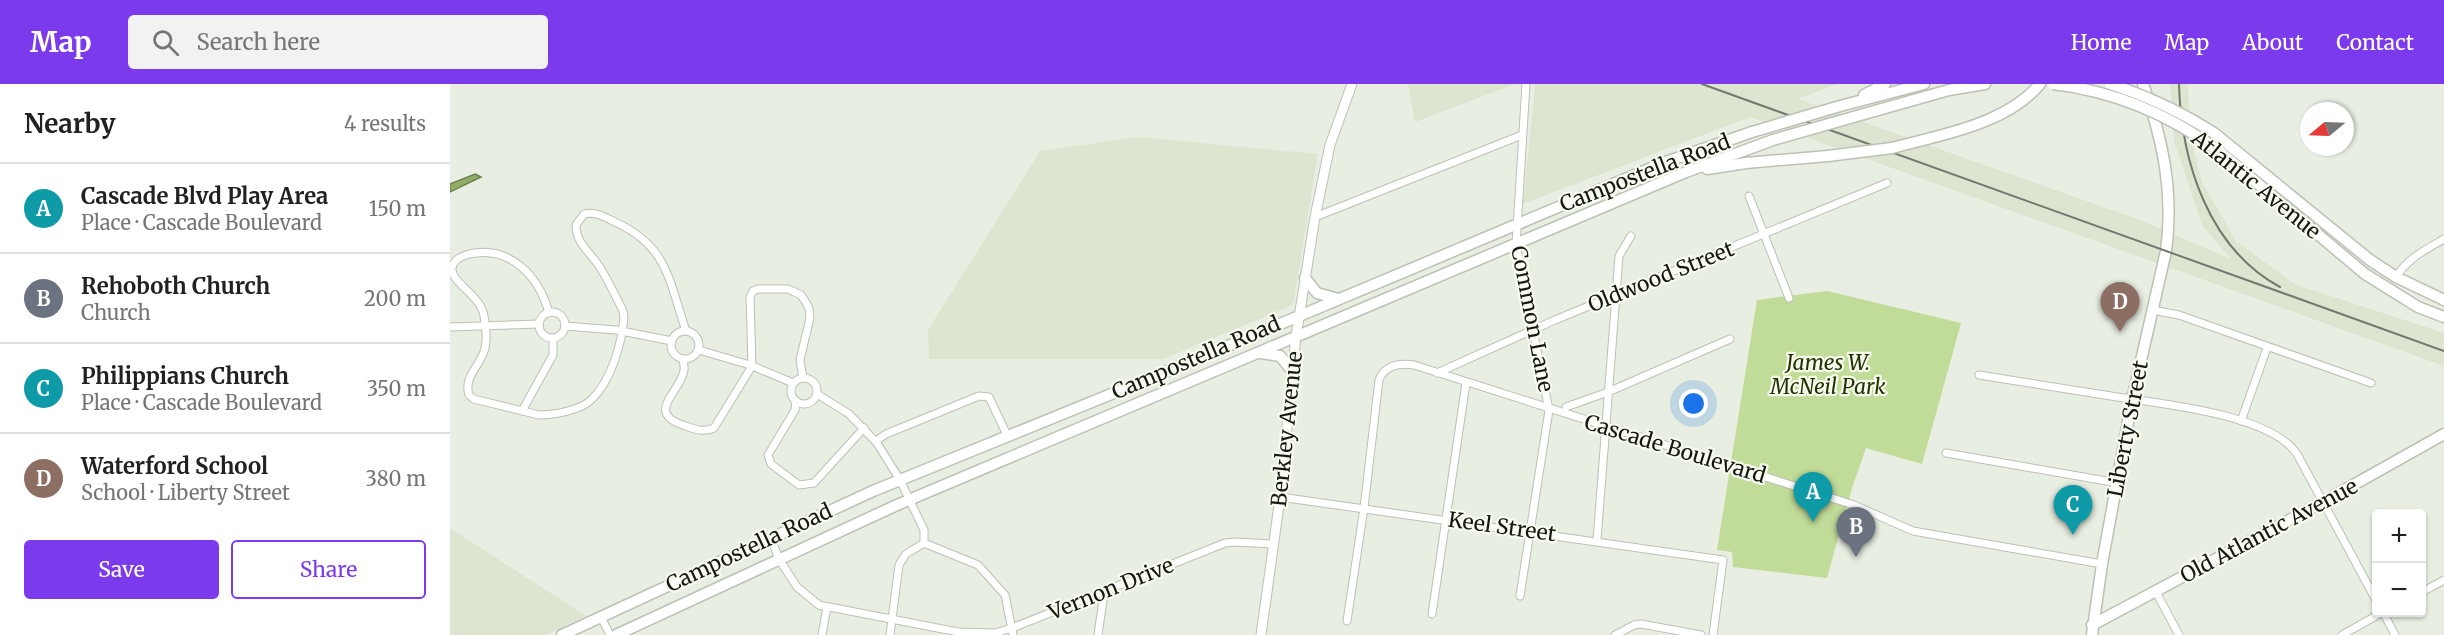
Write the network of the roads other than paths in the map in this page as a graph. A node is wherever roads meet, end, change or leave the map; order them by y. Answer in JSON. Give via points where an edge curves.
{"nodes":[{"id":1,"x":1352,"y":84,"type":"edge"},
{"id":2,"x":1526,"y":84,"type":"edge"},
{"id":3,"x":1885,"y":84,"type":"edge"},
{"id":4,"x":1924,"y":84,"type":"edge"},
{"id":5,"x":1985,"y":84,"type":"edge"},
{"id":6,"x":2040,"y":84,"type":"edge"},
{"id":7,"x":2053,"y":84,"type":"edge"},
{"id":8,"x":2110,"y":84,"type":"edge"},
{"id":9,"x":2143,"y":84,"type":"edge"},
{"id":10,"x":1840,"y":106,"type":"junction"},
{"id":11,"x":1522,"y":135,"type":"junction"},
{"id":12,"x":1686,"y":172,"type":"junction"},
{"id":13,"x":1887,"y":183,"type":"dead end"},
{"id":14,"x":1749,"y":196,"type":"dead end"},
{"id":15,"x":1315,"y":217,"type":"junction"},
{"id":16,"x":1516,"y":225,"type":"junction"},
{"id":17,"x":1764,"y":235,"type":"junction"},
{"id":18,"x":1631,"y":236,"type":"dead end"},
{"id":19,"x":2444,"y":239,"type":"edge"},
{"id":20,"x":1516,"y":244,"type":"junction"},
{"id":21,"x":2396,"y":277,"type":"junction"},
{"id":22,"x":1305,"y":279,"type":"junction"},
{"id":23,"x":1616,"y":296,"type":"junction"},
{"id":24,"x":1790,"y":298,"type":"dead end"},
{"id":25,"x":1338,"y":299,"type":"junction"},
{"id":26,"x":2444,"y":300,"type":"edge"},
{"id":27,"x":2152,"y":310,"type":"junction"},
{"id":28,"x":549,"y":313,"type":"junction"},
{"id":29,"x":1299,"y":315,"type":"junction"},
{"id":30,"x":2444,"y":317,"type":"edge"},
{"id":31,"x":485,"y":324,"type":"junction"},
{"id":32,"x":539,"y":324,"type":"junction"},
{"id":33,"x":450,"y":327,"type":"edge"},
{"id":34,"x":565,"y":327,"type":"junction"},
{"id":35,"x":1534,"y":331,"type":"junction"},
{"id":36,"x":623,"y":332,"type":"junction"},
{"id":37,"x":686,"y":332,"type":"junction"},
{"id":38,"x":1296,"y":336,"type":"junction"},
{"id":39,"x":553,"y":339,"type":"junction"},
{"id":40,"x":1730,"y":339,"type":"dead end"},
{"id":41,"x":672,"y":341,"type":"junction"},
{"id":42,"x":2267,"y":348,"type":"junction"},
{"id":43,"x":699,"y":350,"type":"junction"},
{"id":44,"x":1257,"y":353,"type":"junction"},
{"id":45,"x":684,"y":360,"type":"junction"},
{"id":46,"x":752,"y":366,"type":"junction"},
{"id":47,"x":1293,"y":372,"type":"junction"},
{"id":48,"x":1437,"y":373,"type":"junction"},
{"id":49,"x":1979,"y":375,"type":"dead end"},
{"id":50,"x":803,"y":378,"type":"junction"},
{"id":51,"x":793,"y":383,"type":"junction"},
{"id":52,"x":1466,"y":383,"type":"junction"},
{"id":53,"x":2371,"y":383,"type":"dead end"},
{"id":54,"x":1608,"y":392,"type":"junction"},
{"id":55,"x":817,"y":394,"type":"junction"},
{"id":56,"x":2132,"y":400,"type":"junction"},
{"id":57,"x":796,"y":401,"type":"junction"},
{"id":58,"x":1566,"y":407,"type":"dead end"},
{"id":59,"x":1549,"y":410,"type":"junction"},
{"id":60,"x":522,"y":411,"type":"junction"},
{"id":61,"x":2241,"y":422,"type":"junction"},
{"id":62,"x":1606,"y":426,"type":"junction"},
{"id":63,"x":864,"y":428,"type":"junction"},
{"id":64,"x":2444,"y":434,"type":"edge"},
{"id":65,"x":1007,"y":435,"type":"junction"},
{"id":66,"x":876,"y":441,"type":"junction"},
{"id":67,"x":1946,"y":453,"type":"dead end"},
{"id":68,"x":900,"y":480,"type":"junction"},
{"id":69,"x":2118,"y":483,"type":"junction"},
{"id":70,"x":1280,"y":497,"type":"junction"},
{"id":71,"x":910,"y":500,"type":"junction"},
{"id":72,"x":2323,"y":502,"type":"junction"},
{"id":73,"x":1364,"y":508,"type":"junction"},
{"id":74,"x":1448,"y":520,"type":"junction"},
{"id":75,"x":1532,"y":531,"type":"junction"},
{"id":76,"x":771,"y":538,"type":"junction"},
{"id":77,"x":1597,"y":540,"type":"junction"},
{"id":78,"x":924,"y":543,"type":"junction"},
{"id":79,"x":1274,"y":544,"type":"junction"},
{"id":80,"x":779,"y":559,"type":"junction"},
{"id":81,"x":2102,"y":564,"type":"junction"},
{"id":82,"x":2444,"y":580,"type":"edge"},
{"id":83,"x":2426,"y":589,"type":"edge"},
{"id":84,"x":2156,"y":592,"type":"junction"},
{"id":85,"x":1104,"y":593,"type":"junction"},
{"id":86,"x":2372,"y":593,"type":"edge"},
{"id":87,"x":1520,"y":596,"type":"dead end"},
{"id":88,"x":828,"y":607,"type":"junction"},
{"id":89,"x":1432,"y":614,"type":"dead end"},
{"id":90,"x":601,"y":617,"type":"junction"},
{"id":91,"x":2374,"y":617,"type":"edge"},
{"id":92,"x":2386,"y":617,"type":"edge"},
{"id":93,"x":892,"y":620,"type":"junction"},
{"id":94,"x":1347,"y":621,"type":"dead end"},
{"id":95,"x":2092,"y":630,"type":"edge"},
{"id":96,"x":1013,"y":632,"type":"edge"},
{"id":97,"x":958,"y":633,"type":"edge"},
{"id":98,"x":1617,"y":633,"type":"edge"},
{"id":99,"x":568,"y":634,"type":"edge"},
{"id":100,"x":610,"y":635,"type":"edge"},
{"id":101,"x":616,"y":635,"type":"edge"},
{"id":102,"x":822,"y":635,"type":"edge"},
{"id":103,"x":890,"y":635,"type":"edge"},
{"id":104,"x":1098,"y":635,"type":"edge"},
{"id":105,"x":1261,"y":635,"type":"edge"},
{"id":106,"x":1701,"y":635,"type":"edge"},
{"id":107,"x":1713,"y":635,"type":"edge"},
{"id":108,"x":2179,"y":635,"type":"edge"},
{"id":109,"x":2342,"y":635,"type":"edge"},
{"id":110,"x":2395,"y":635,"type":"edge"}],
"edges":[{"from":1,"to":15,"type":"street","name":"Berkley Avenue","via":[[1330,145]]},
{"from":2,"to":11,"type":"street","name":"Common Lane"},
{"from":3,"to":10,"type":"main road"},
{"from":4,"to":10,"type":"main road"},
{"from":5,"to":12,"type":"main road","bridge":true,"via":[[1931,94],[1773,140]]},
{"from":6,"to":12,"type":"main road","bridge":true,"via":[[2001,113],[1963,129],[1892,148]]},
{"from":7,"to":30,"type":"main road","name":"Atlantic Avenue","bridge":true,"via":[[2107,95],[2185,128],[2219,151],[2365,274],[2418,307]]},
{"from":8,"to":21,"type":"main road","name":"Atlantic Avenue","bridge":true,"via":[[2172,108],[2214,133]]},
{"from":9,"to":27,"type":"main road","name":"Liberty Street","via":[[2167,174],[2170,209],[2166,251]]},
{"from":10,"to":16,"type":"main road","name":"Campostella Road","bridge":true,"via":[[1663,163]]},
{"from":11,"to":15,"type":"street"},
{"from":11,"to":16,"type":"street","name":"Common Lane"},
{"from":12,"to":20,"type":"main road","name":"Campostella Road"},
{"from":13,"to":17,"type":"street","name":"Oldwood Street"},
{"from":14,"to":17,"type":"street"},
{"from":15,"to":22,"type":"street","name":"Berkley Avenue"},
{"from":16,"to":20,"type":"street","name":"Common Lane"},
{"from":16,"to":25,"type":"main road","name":"Campostella Road"},
{"from":17,"to":23,"type":"street","name":"Oldwood Street"},
{"from":17,"to":24,"type":"street"},
{"from":18,"to":23,"type":"street","via":[[1621,250]]},
{"from":19,"to":21,"type":"street","via":[[2415,255]]},
{"from":20,"to":35,"type":"street","name":"Common Lane"},
{"from":20,"to":38,"type":"main road","name":"Campostella Road"},
{"from":21,"to":26,"type":"main road","name":"Atlantic Avenue"},
{"from":22,"to":25,"type":"main road","via":[[1317,293]]},
{"from":22,"to":29,"type":"street","name":"Berkley Avenue"},
{"from":23,"to":35,"type":"street","name":"Oldwood Street"},
{"from":23,"to":54,"type":"street"},
{"from":25,"to":29,"type":"main road","name":"Campostella Road"},
{"from":27,"to":42,"type":"street","via":[[2179,315]]},
{"from":27,"to":56,"type":"main road","name":"Liberty Street"},
{"from":28,"to":31,"type":"street","via":[[540,287],[515,261],[493,252],[466,254],[454,262],[452,272],[481,303]]},
{"from":28,"to":32,"type":"street"},
{"from":28,"to":34,"type":"street","via":[[560,315]]},
{"from":29,"to":38,"type":"street","name":"Berkley Avenue"},
{"from":29,"to":65,"type":"main road","name":"Campostella Road"},
{"from":31,"to":32,"type":"street"},
{"from":31,"to":33,"type":"street"},
{"from":31,"to":60,"type":"street","via":[[485,347],[467,382],[469,395]]},
{"from":32,"to":39,"type":"street","via":[[543,336]]},
{"from":34,"to":36,"type":"street"},
{"from":34,"to":39,"type":"street"},
{"from":35,"to":48,"type":"street","name":"Oldwood Street"},
{"from":35,"to":59,"type":"street","name":"Common Lane"},
{"from":36,"to":37,"type":"street","via":[[623,311],[577,234],[576,225],[584,214],[597,213],[630,229],[655,250]]},
{"from":36,"to":41,"type":"street"},
{"from":36,"to":60,"type":"street","via":[[616,358],[589,402],[554,415]]},
{"from":37,"to":41,"type":"street","via":[[677,334]]},
{"from":37,"to":43,"type":"street","via":[[697,337]]},
{"from":38,"to":44,"type":"main road","name":"Campostella Road"},
{"from":38,"to":47,"type":"street","name":"Berkley Avenue"},
{"from":39,"to":60,"type":"street","via":[[553,355]]},
{"from":40,"to":54,"type":"street"},
{"from":41,"to":45,"type":"street","via":[[674,354]]},
{"from":42,"to":53,"type":"street"},
{"from":42,"to":61,"type":"street"},
{"from":43,"to":45,"type":"street","via":[[694,357]]},
{"from":43,"to":46,"type":"street"},
{"from":44,"to":47,"type":"main road","via":[[1280,356]]},
{"from":44,"to":71,"type":"main road","name":"Campostella Road"},
{"from":45,"to":46,"type":"street","via":[[683,374],[665,411],[671,421],[699,431],[717,426]]},
{"from":46,"to":50,"type":"street","via":[[750,297],[758,289],[788,289],[801,295],[809,308],[800,360]]},
{"from":46,"to":51,"type":"street"},
{"from":47,"to":70,"type":"street","name":"Berkley Avenue"},
{"from":48,"to":52,"type":"street","name":"Cascade Boulevard"},
{"from":48,"to":73,"type":"street","name":"Cascade Boulevard","via":[[1407,364],[1389,368],[1381,375]]},
{"from":49,"to":56,"type":"street"},
{"from":50,"to":51,"type":"street"},
{"from":50,"to":55,"type":"street","via":[[815,382]]},
{"from":51,"to":57,"type":"street","via":[[791,395]]},
{"from":52,"to":59,"type":"street","name":"Cascade Boulevard"},
{"from":52,"to":74,"type":"street"},
{"from":54,"to":58,"type":"street"},
{"from":54,"to":62,"type":"street"},
{"from":55,"to":57,"type":"street","via":[[808,404]]},
{"from":55,"to":63,"type":"street","via":[[840,406]]},
{"from":56,"to":61,"type":"street","via":[[2198,409]]},
{"from":56,"to":69,"type":"main road","name":"Liberty Street"},
{"from":57,"to":63,"type":"street","via":[[795,410],[768,455],[771,464],[799,485],[814,483]]},
{"from":59,"to":62,"type":"street","name":"Cascade Boulevard"},
{"from":59,"to":75,"type":"street","name":"Common Lane"},
{"from":61,"to":72,"type":"street","via":[[2292,447]]},
{"from":62,"to":77,"type":"street"},
{"from":62,"to":81,"type":"street","name":"Cascade Boulevard","via":[[1854,505],[1913,531]]},
{"from":63,"to":66,"type":"street"},
{"from":64,"to":72,"type":"main road","name":"Old Atlantic Avenue"},
{"from":65,"to":66,"type":"street","via":[[986,395]]},
{"from":65,"to":68,"type":"main road","name":"Campostella Road"},
{"from":66,"to":68,"type":"street"},
{"from":67,"to":69,"type":"street"},
{"from":68,"to":71,"type":"street"},
{"from":68,"to":76,"type":"main road","name":"Campostella Road"},
{"from":69,"to":81,"type":"main road","name":"Liberty Street"},
{"from":70,"to":73,"type":"street","name":"Keel Street"},
{"from":70,"to":79,"type":"street","name":"Berkley Avenue"},
{"from":71,"to":78,"type":"street","via":[[924,530]]},
{"from":71,"to":80,"type":"main road","name":"Campostella Road"},
{"from":72,"to":84,"type":"main road","name":"Old Atlantic Avenue"},
{"from":72,"to":86,"type":"street"},
{"from":73,"to":74,"type":"street","name":"Keel Street"},
{"from":73,"to":94,"type":"street"},
{"from":74,"to":75,"type":"street","name":"Keel Street"},
{"from":74,"to":89,"type":"street"},
{"from":75,"to":77,"type":"street","name":"Keel Street"},
{"from":75,"to":87,"type":"street","name":"Common Lane"},
{"from":76,"to":80,"type":"street","name":"Vernon Drive"},
{"from":76,"to":90,"type":"main road","name":"Campostella Road"},
{"from":77,"to":107,"type":"street","name":"Keel Street","via":[[1723,560]]},
{"from":78,"to":93,"type":"street","via":[[906,554],[900,565]]},
{"from":78,"to":96,"type":"street","via":[[978,565],[1005,595]]},
{"from":79,"to":85,"type":"street","name":"Vernon Drive","via":[[1226,543]]},
{"from":79,"to":105,"type":"street","name":"Berkley Avenue"},
{"from":80,"to":88,"type":"street","name":"Vernon Drive","via":[[803,594]]},
{"from":80,"to":101,"type":"main road","name":"Campostella Road"},
{"from":81,"to":95,"type":"main road","name":"Liberty Street"},
{"from":82,"to":83,"type":"street"},
{"from":84,"to":95,"type":"main road","name":"Old Atlantic Avenue"},
{"from":84,"to":108,"type":"street"},
{"from":85,"to":96,"type":"street","name":"Vernon Drive"},
{"from":85,"to":104,"type":"street"},
{"from":88,"to":93,"type":"street","name":"Vernon Drive"},
{"from":88,"to":102,"type":"street"},
{"from":90,"to":99,"type":"main road","name":"Campostella Road"},
{"from":90,"to":100,"type":"street"},
{"from":91,"to":109,"type":"street"},
{"from":92,"to":110,"type":"street"},
{"from":93,"to":97,"type":"street","name":"Vernon Drive"},
{"from":93,"to":103,"type":"street"},
{"from":96,"to":97,"type":"street","name":"Vernon Drive"},
{"from":98,"to":106,"type":"street","via":[[1641,624]]}]}
